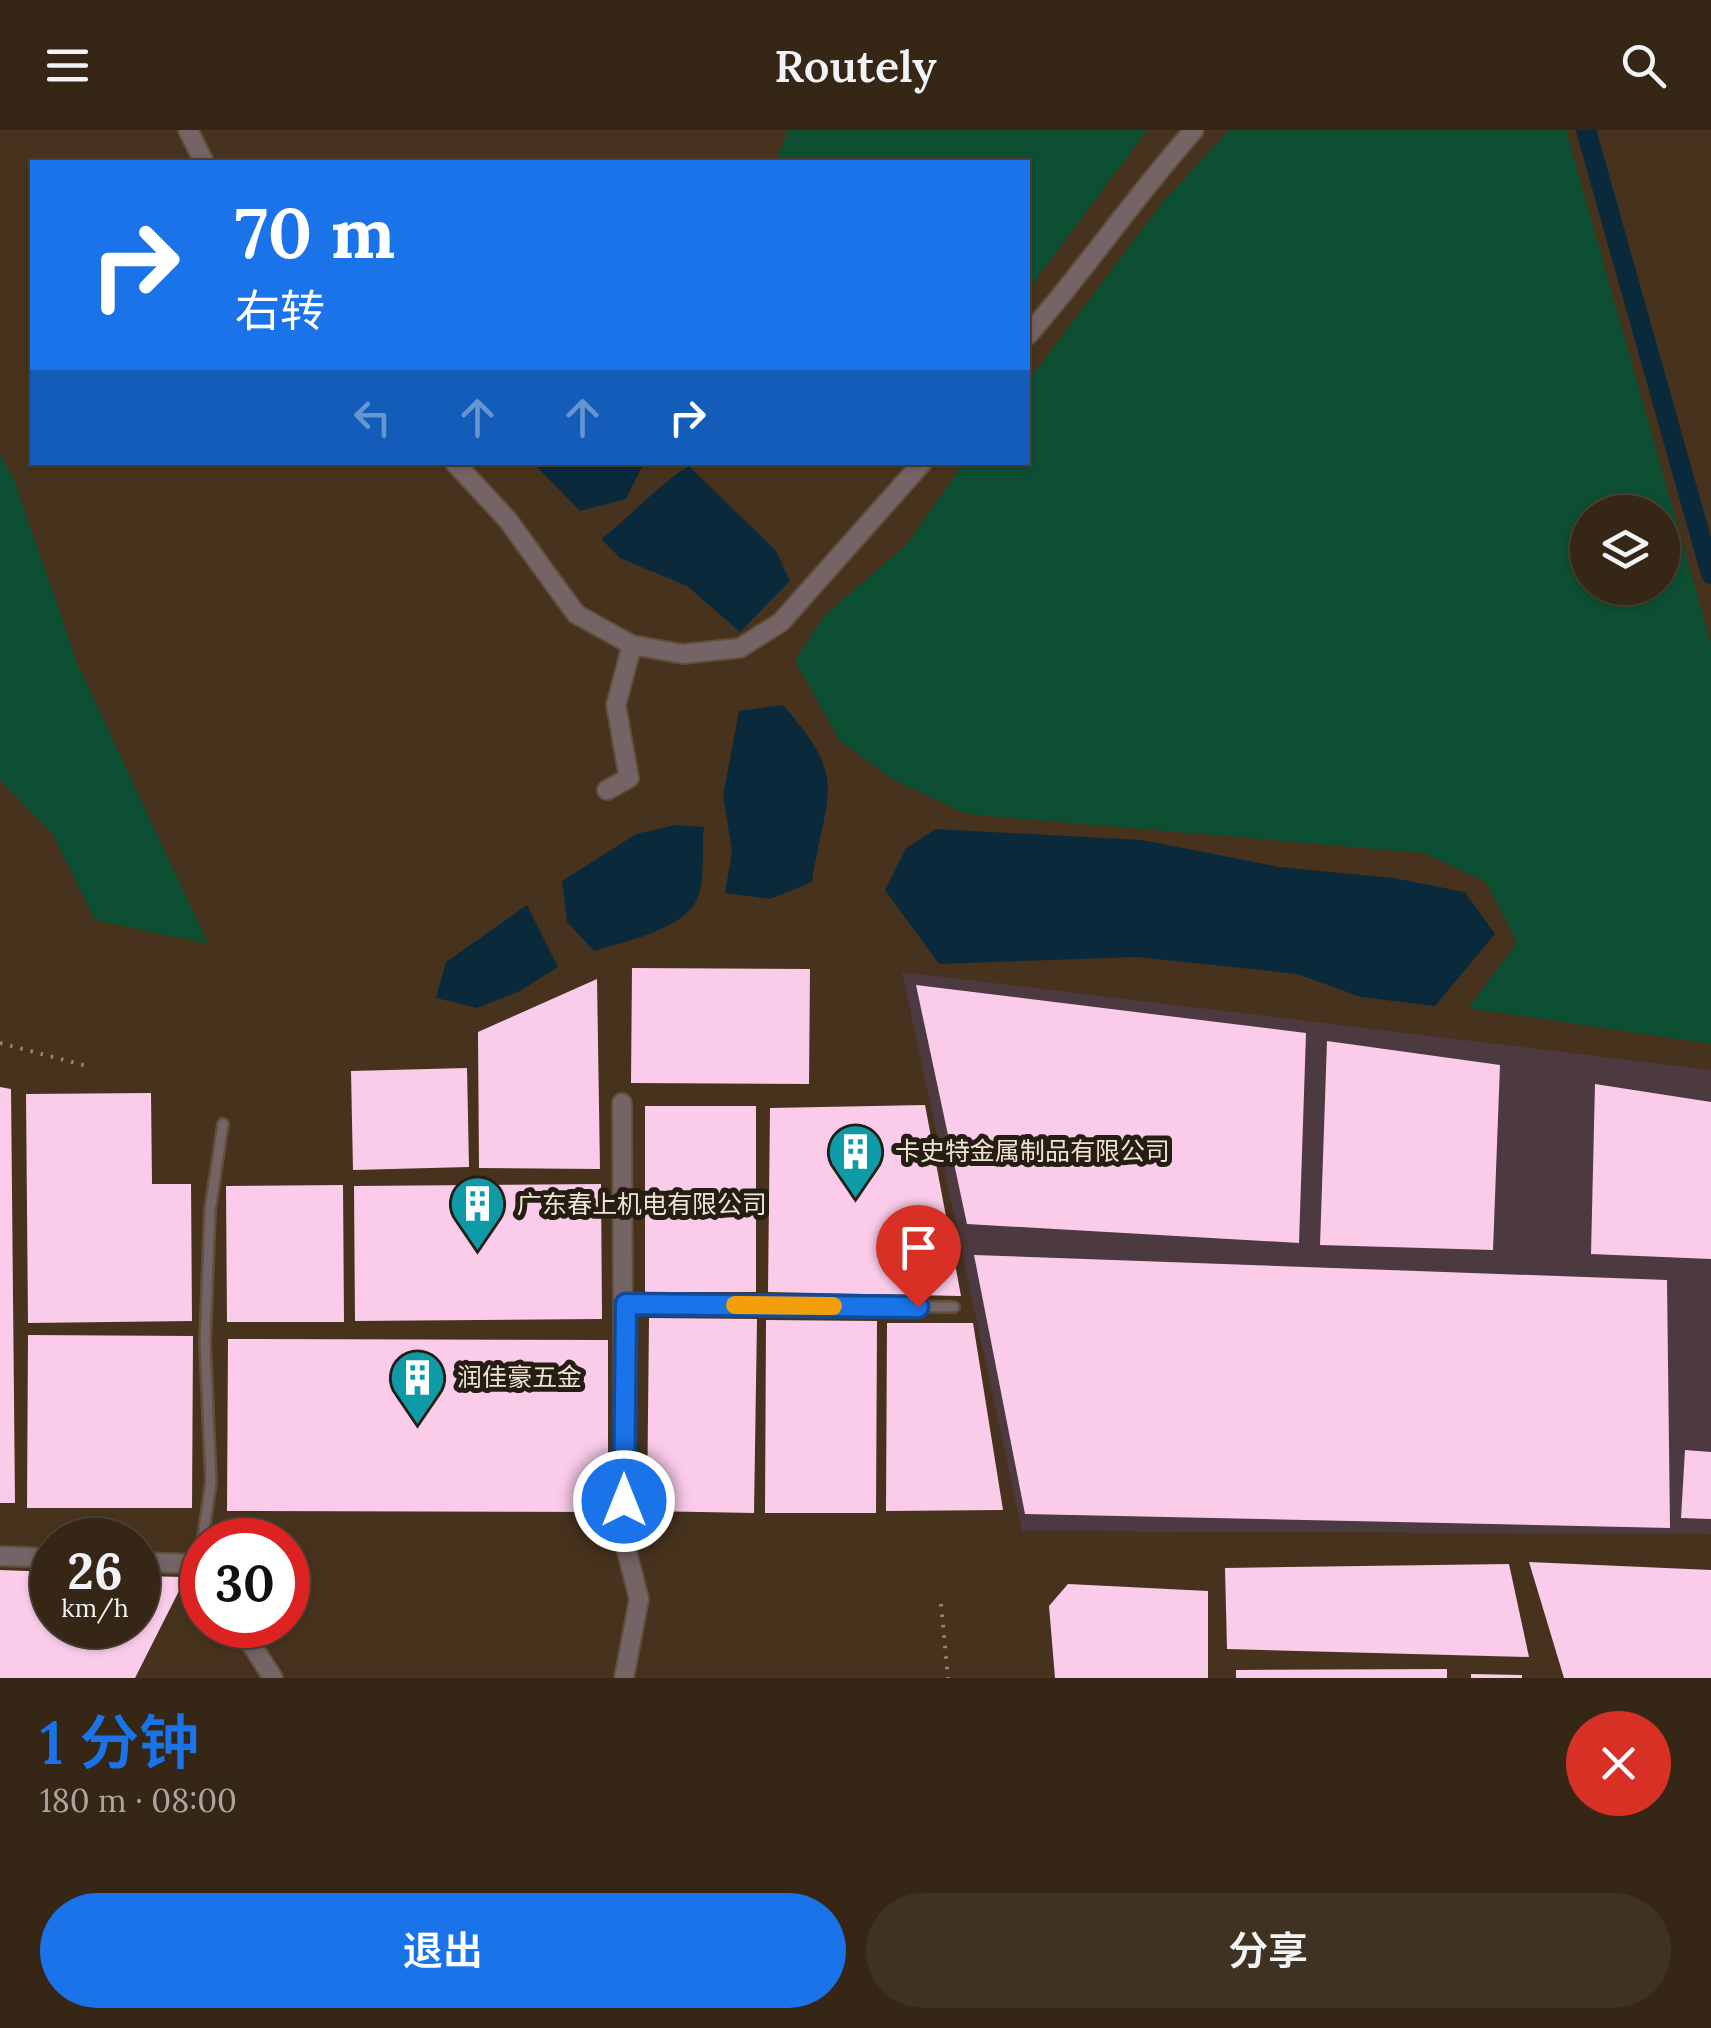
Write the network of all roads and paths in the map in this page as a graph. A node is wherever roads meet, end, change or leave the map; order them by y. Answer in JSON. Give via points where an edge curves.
{"nodes":[{"id":1,"x":188,"y":130,"type":"edge"},
{"id":2,"x":1194,"y":130,"type":"edge"},
{"id":3,"x":203,"y":160,"type":"edge"},
{"id":4,"x":1030,"y":333,"type":"edge"},
{"id":5,"x":457,"y":465,"type":"edge"},
{"id":6,"x":920,"y":465,"type":"edge"},
{"id":7,"x":632,"y":645,"type":"junction"},
{"id":8,"x":607,"y":790,"type":"dead end"},
{"id":9,"x":0,"y":1044,"type":"edge"},
{"id":10,"x":86,"y":1066,"type":"dead end"},
{"id":11,"x":622,"y":1103,"type":"dead end"},
{"id":12,"x":224,"y":1124,"type":"dead end"},
{"id":13,"x":626,"y":1304,"type":"junction"},
{"id":14,"x":954,"y":1307,"type":"dead end"},
{"id":15,"x":206,"y":1518,"type":"edge"},
{"id":16,"x":0,"y":1556,"type":"edge"},
{"id":17,"x":30,"y":1557,"type":"edge"},
{"id":18,"x":941,"y":1604,"type":"dead end"},
{"id":19,"x":254,"y":1648,"type":"edge"},
{"id":20,"x":273,"y":1678,"type":"edge"},
{"id":21,"x":624,"y":1678,"type":"edge"},
{"id":22,"x":948,"y":1678,"type":"edge"}],
"edges":[{"from":1,"to":3,"type":"street"},
{"from":2,"to":4,"type":"street"},
{"from":5,"to":7,"type":"street","via":[[507,519],[576,614]]},
{"from":6,"to":7,"type":"street","via":[[780,622],[740,648],[683,654]]},
{"from":7,"to":8,"type":"street","via":[[616,705],[630,778]]},
{"from":9,"to":10,"type":"path"},
{"from":11,"to":13,"type":"street"},
{"from":12,"to":15,"type":"lane","via":[[210,1210]]},
{"from":13,"to":14,"type":"lane"},
{"from":13,"to":21,"type":"street","via":[[624,1540],[640,1599]]},
{"from":16,"to":17,"type":"street"},
{"from":18,"to":22,"type":"path"},
{"from":19,"to":20,"type":"street"}]}
